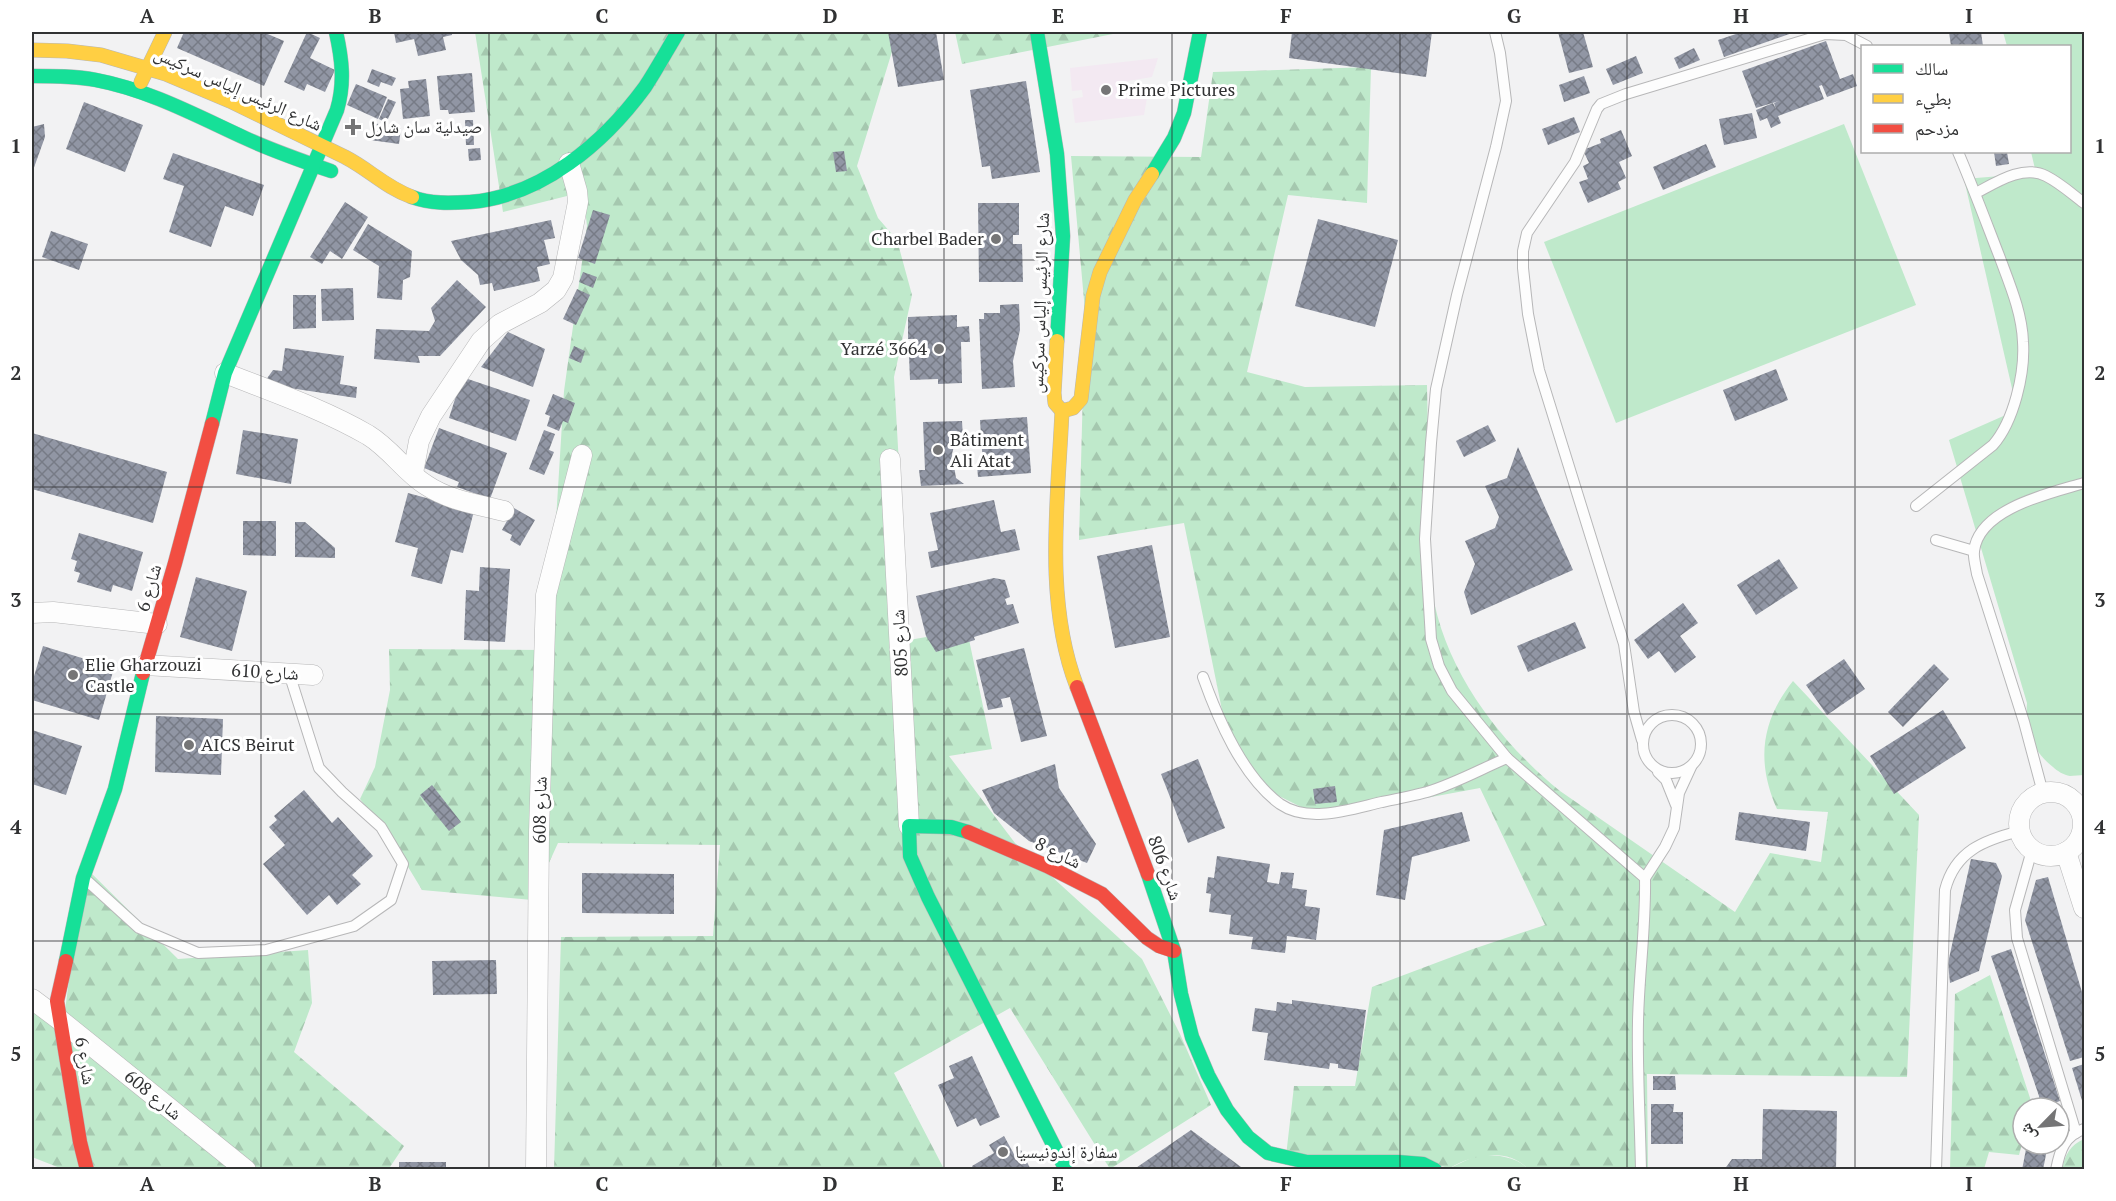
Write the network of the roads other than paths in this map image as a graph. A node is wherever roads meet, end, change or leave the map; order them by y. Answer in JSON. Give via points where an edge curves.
{"nodes":[{"id":1,"x":165,"y":32,"type":"edge"},
{"id":2,"x":336,"y":32,"type":"edge"},
{"id":3,"x":678,"y":32,"type":"edge"},
{"id":4,"x":1037,"y":32,"type":"edge"},
{"id":5,"x":1200,"y":32,"type":"edge"},
{"id":6,"x":1495,"y":32,"type":"edge"},
{"id":7,"x":1865,"y":45,"type":"edge"},
{"id":8,"x":32,"y":50,"type":"edge"},
{"id":9,"x":148,"y":67,"type":"junction"},
{"id":10,"x":32,"y":76,"type":"edge"},
{"id":11,"x":137,"y":91,"type":"junction"},
{"id":12,"x":323,"y":146,"type":"junction"},
{"id":13,"x":1958,"y":153,"type":"edge"},
{"id":14,"x":569,"y":163,"type":"junction"},
{"id":15,"x":314,"y":165,"type":"junction"},
{"id":16,"x":344,"y":177,"type":"dead end"},
{"id":17,"x":362,"y":183,"type":"dead end"},
{"id":18,"x":384,"y":184,"type":"junction"},
{"id":19,"x":1976,"y":193,"type":"junction"},
{"id":20,"x":2085,"y":203,"type":"edge"},
{"id":21,"x":225,"y":373,"type":"junction"},
{"id":22,"x":1062,"y":411,"type":"junction"},
{"id":23,"x":582,"y":455,"type":"dead end"},
{"id":24,"x":890,"y":459,"type":"dead end"},
{"id":25,"x":413,"y":473,"type":"junction"},
{"id":26,"x":2085,"y":483,"type":"edge"},
{"id":27,"x":1916,"y":506,"type":"dead end"},
{"id":28,"x":504,"y":511,"type":"dead end"},
{"id":29,"x":1936,"y":540,"type":"dead end"},
{"id":30,"x":1974,"y":551,"type":"junction"},
{"id":31,"x":32,"y":613,"type":"edge"},
{"id":32,"x":157,"y":624,"type":"junction"},
{"id":33,"x":145,"y":665,"type":"junction"},
{"id":34,"x":289,"y":674,"type":"junction"},
{"id":35,"x":313,"y":675,"type":"dead end"},
{"id":36,"x":1203,"y":677,"type":"dead end"},
{"id":37,"x":1634,"y":712,"type":"junction"},
{"id":38,"x":1653,"y":721,"type":"junction"},
{"id":39,"x":1642,"y":740,"type":"junction"},
{"id":40,"x":1507,"y":758,"type":"junction"},
{"id":41,"x":1691,"y":767,"type":"junction"},
{"id":42,"x":1656,"y":769,"type":"junction"},
{"id":43,"x":2085,"y":792,"type":"edge"},
{"id":44,"x":2048,"y":793,"type":"junction"},
{"id":45,"x":1677,"y":808,"type":"junction"},
{"id":46,"x":909,"y":826,"type":"junction"},
{"id":47,"x":2020,"y":831,"type":"junction"},
{"id":48,"x":2075,"y":846,"type":"edge"},
{"id":49,"x":2032,"y":850,"type":"junction"},
{"id":50,"x":83,"y":878,"type":"junction"},
{"id":51,"x":1645,"y":878,"type":"junction"},
{"id":52,"x":2085,"y":908,"type":"edge"},
{"id":53,"x":1174,"y":951,"type":"junction"},
{"id":54,"x":32,"y":999,"type":"edge"},
{"id":55,"x":60,"y":1020,"type":"junction"},
{"id":56,"x":2080,"y":1131,"type":"edge"},
{"id":57,"x":87,"y":1170,"type":"edge"},
{"id":58,"x":246,"y":1170,"type":"edge"},
{"id":59,"x":536,"y":1170,"type":"edge"},
{"id":60,"x":1066,"y":1170,"type":"edge"},
{"id":61,"x":1434,"y":1170,"type":"edge"},
{"id":62,"x":1641,"y":1170,"type":"edge"},
{"id":63,"x":1936,"y":1170,"type":"edge"},
{"id":64,"x":2056,"y":1170,"type":"edge"}],
"edges":[{"from":1,"to":9,"type":"street"},
{"from":2,"to":12,"type":"street","name":"شارع 6","via":[[342,88]]},
{"from":3,"to":14,"type":"street","name":"شارع الرئيس إلياس سركيس","via":[[641,92],[616,122]]},
{"from":4,"to":22,"type":"street","name":"شارع الرئيس إلياس سركيس","via":[[1061,195],[1063,236],[1054,393],[1055,403]]},
{"from":5,"to":22,"type":"street","name":"شارع الرئيس إلياس سركيس","via":[[1184,113],[1174,138],[1135,200],[1092,296],[1081,399],[1073,408]]},
{"from":6,"to":40,"type":"lane","via":[[1506,101],[1436,389],[1425,539],[1428,612],[1439,666],[1452,690]]},
{"from":7,"to":37,"type":"lane","via":[[1846,35],[1825,34],[1601,104],[1575,162],[1527,233],[1523,268],[1539,370],[1624,644]]},
{"from":8,"to":9,"type":"street","name":"شارع الرئيس إلياس سركيس","via":[[83,52]]},
{"from":9,"to":11,"type":"street"},
{"from":9,"to":12,"type":"street","name":"شارع الرئيس إلياس سركيس","via":[[233,102]]},
{"from":10,"to":11,"type":"street","via":[[83,77]]},
{"from":11,"to":15,"type":"street"},
{"from":12,"to":15,"type":"street","name":"شارع 6"},
{"from":12,"to":18,"type":"street","name":"شارع الرئيس إلياس سركيس"},
{"from":13,"to":19,"type":"lane"},
{"from":14,"to":18,"type":"street","name":"شارع الرئيس إلياس سركيس","via":[[508,195],[465,203],[424,201]]},
{"from":14,"to":25,"type":"street","via":[[578,202],[563,278],[550,296],[500,324],[482,341],[431,416],[419,441]]},
{"from":15,"to":16,"type":"street"},
{"from":15,"to":21,"type":"street","name":"شارع 6"},
{"from":17,"to":18,"type":"street","name":"شارع الرئيس إلياس سركيس"},
{"from":19,"to":20,"type":"lane","via":[[2011,176],[2037,173]]},
{"from":19,"to":27,"type":"lane","via":[[2016,301],[2024,341],[2019,387],[2006,424],[1993,445]]},
{"from":21,"to":25,"type":"street","via":[[360,431],[382,444]]},
{"from":21,"to":32,"type":"street","name":"شارع 6"},
{"from":22,"to":53,"type":"street","name":"شارع 806","via":[[1057,593],[1062,641]]},
{"from":23,"to":59,"type":"street","name":"شارع 608","via":[[546,595]]},
{"from":24,"to":46,"type":"street","name":"شارع 805"},
{"from":25,"to":28,"type":"street","via":[[448,498]]},
{"from":26,"to":30,"type":"lane","via":[[2018,504],[1983,528]]},
{"from":29,"to":30,"type":"lane"},
{"from":30,"to":44,"type":"lane","via":[[1977,574]]},
{"from":31,"to":32,"type":"street"},
{"from":32,"to":33,"type":"street","name":"شارع 6"},
{"from":33,"to":34,"type":"street","name":"شارع 610"},
{"from":33,"to":50,"type":"street","name":"شارع 6","via":[[115,789]]},
{"from":34,"to":35,"type":"street","name":"شارع 610"},
{"from":34,"to":50,"type":"lane","via":[[320,768],[381,827],[403,864],[391,900],[354,926],[267,950],[198,953],[139,928]]},
{"from":36,"to":40,"type":"lane","via":[[1246,767],[1281,804],[1306,813],[1333,814],[1428,792]]},
{"from":37,"to":38,"type":"lane"},
{"from":37,"to":39,"type":"lane"},
{"from":38,"to":39,"type":"lane"},
{"from":38,"to":41,"type":"lane","via":[[1678,715],[1694,725],[1701,751]]},
{"from":39,"to":42,"type":"lane","via":[[1643,751]]},
{"from":40,"to":51,"type":"lane"},
{"from":41,"to":42,"type":"lane","via":[[1674,774]]},
{"from":41,"to":45,"type":"lane"},
{"from":42,"to":45,"type":"lane","via":[[1666,780]]},
{"from":43,"to":44,"type":"street"},
{"from":44,"to":47,"type":"street","via":[[2022,809]]},
{"from":44,"to":48,"type":"street","via":[[2069,798],[2080,813],[2082,830]]},
{"from":45,"to":51,"type":"lane","via":[[1674,828]]},
{"from":46,"to":53,"type":"street","name":"شارع 8","via":[[959,829],[1047,866],[1102,894],[1147,938]]},
{"from":46,"to":60,"type":"street","via":[[910,856],[928,897]]},
{"from":47,"to":49,"type":"street"},
{"from":47,"to":63,"type":"lane","via":[[1981,844],[1963,855],[1951,869],[1945,890]]},
{"from":48,"to":49,"type":"street","via":[[2049,856]]},
{"from":48,"to":52,"type":"street"},
{"from":49,"to":56,"type":"lane","via":[[2015,910],[2016,938]]},
{"from":50,"to":55,"type":"street","name":"شارع 6","via":[[57,1001]]},
{"from":51,"to":62,"type":"lane","via":[[1638,1022]]},
{"from":53,"to":61,"type":"street","name":"شارع 806","via":[[1192,1037],[1227,1110],[1248,1137],[1268,1153],[1307,1162],[1398,1162],[1423,1164]]},
{"from":54,"to":55,"type":"street","name":"شارع 608"},
{"from":55,"to":57,"type":"street","name":"شارع 6"},
{"from":55,"to":58,"type":"street","name":"شارع 608"},
{"from":56,"to":64,"type":"lane","via":[[2062,1145]]}]}
